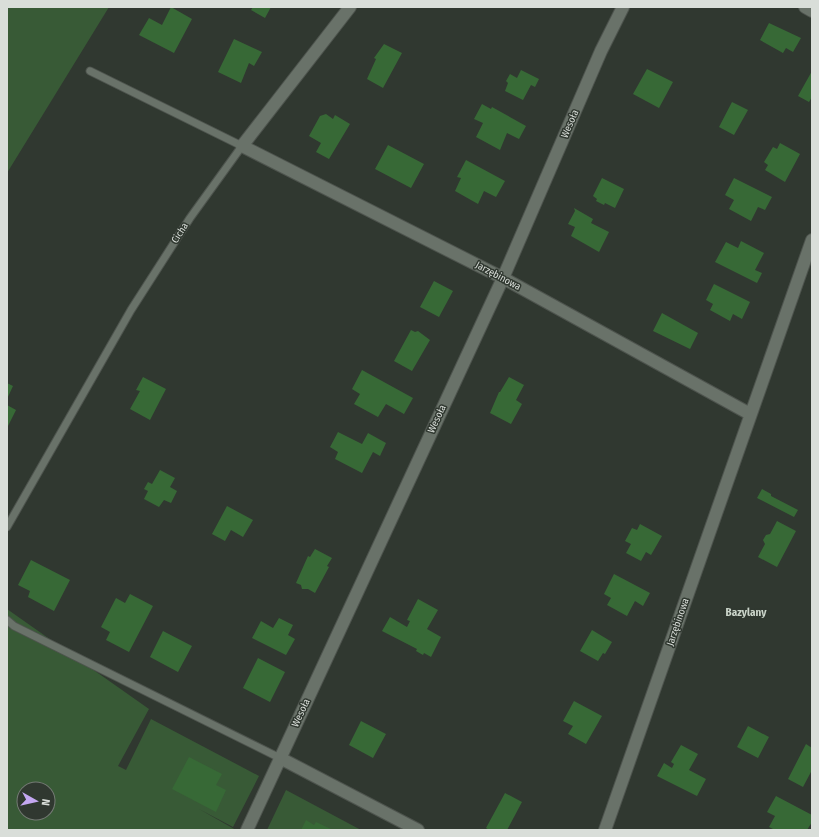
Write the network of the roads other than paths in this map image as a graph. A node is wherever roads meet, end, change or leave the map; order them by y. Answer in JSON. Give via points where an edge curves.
{"nodes":[{"id":1,"x":350,"y":7,"type":"edge"},
{"id":2,"x":623,"y":7,"type":"edge"},
{"id":3,"x":805,"y":7,"type":"edge"},
{"id":4,"x":812,"y":11,"type":"edge"},
{"id":5,"x":90,"y":71,"type":"dead end"},
{"id":6,"x":242,"y":146,"type":"junction"},
{"id":7,"x":812,"y":240,"type":"edge"},
{"id":8,"x":503,"y":278,"type":"junction"},
{"id":9,"x":750,"y":414,"type":"junction"},
{"id":10,"x":7,"y":527,"type":"edge"},
{"id":11,"x":7,"y":620,"type":"edge"},
{"id":12,"x":280,"y":758,"type":"junction"},
{"id":13,"x":247,"y":830,"type":"edge"},
{"id":14,"x":418,"y":830,"type":"edge"},
{"id":15,"x":605,"y":830,"type":"edge"}],
"edges":[{"from":1,"to":6,"type":"street","name":"Cicha"},
{"from":2,"to":8,"type":"street","name":"Wesoła","via":[[601,51]]},
{"from":3,"to":4,"type":"street"},
{"from":5,"to":6,"type":"lane"},
{"from":6,"to":8,"type":"street","name":"Jarzębinowa"},
{"from":6,"to":10,"type":"lane","name":"Cicha","via":[[190,218],[131,310]]},
{"from":7,"to":9,"type":"street","name":"Jarzębinowa"},
{"from":8,"to":9,"type":"street","name":"Jarzębinowa"},
{"from":8,"to":12,"type":"street","name":"Wesoła"},
{"from":9,"to":15,"type":"street","name":"Jarzębinowa"},
{"from":11,"to":12,"type":"lane","via":[[14,626]]},
{"from":12,"to":13,"type":"street","name":"Wesoła"},
{"from":12,"to":14,"type":"street"}]}
